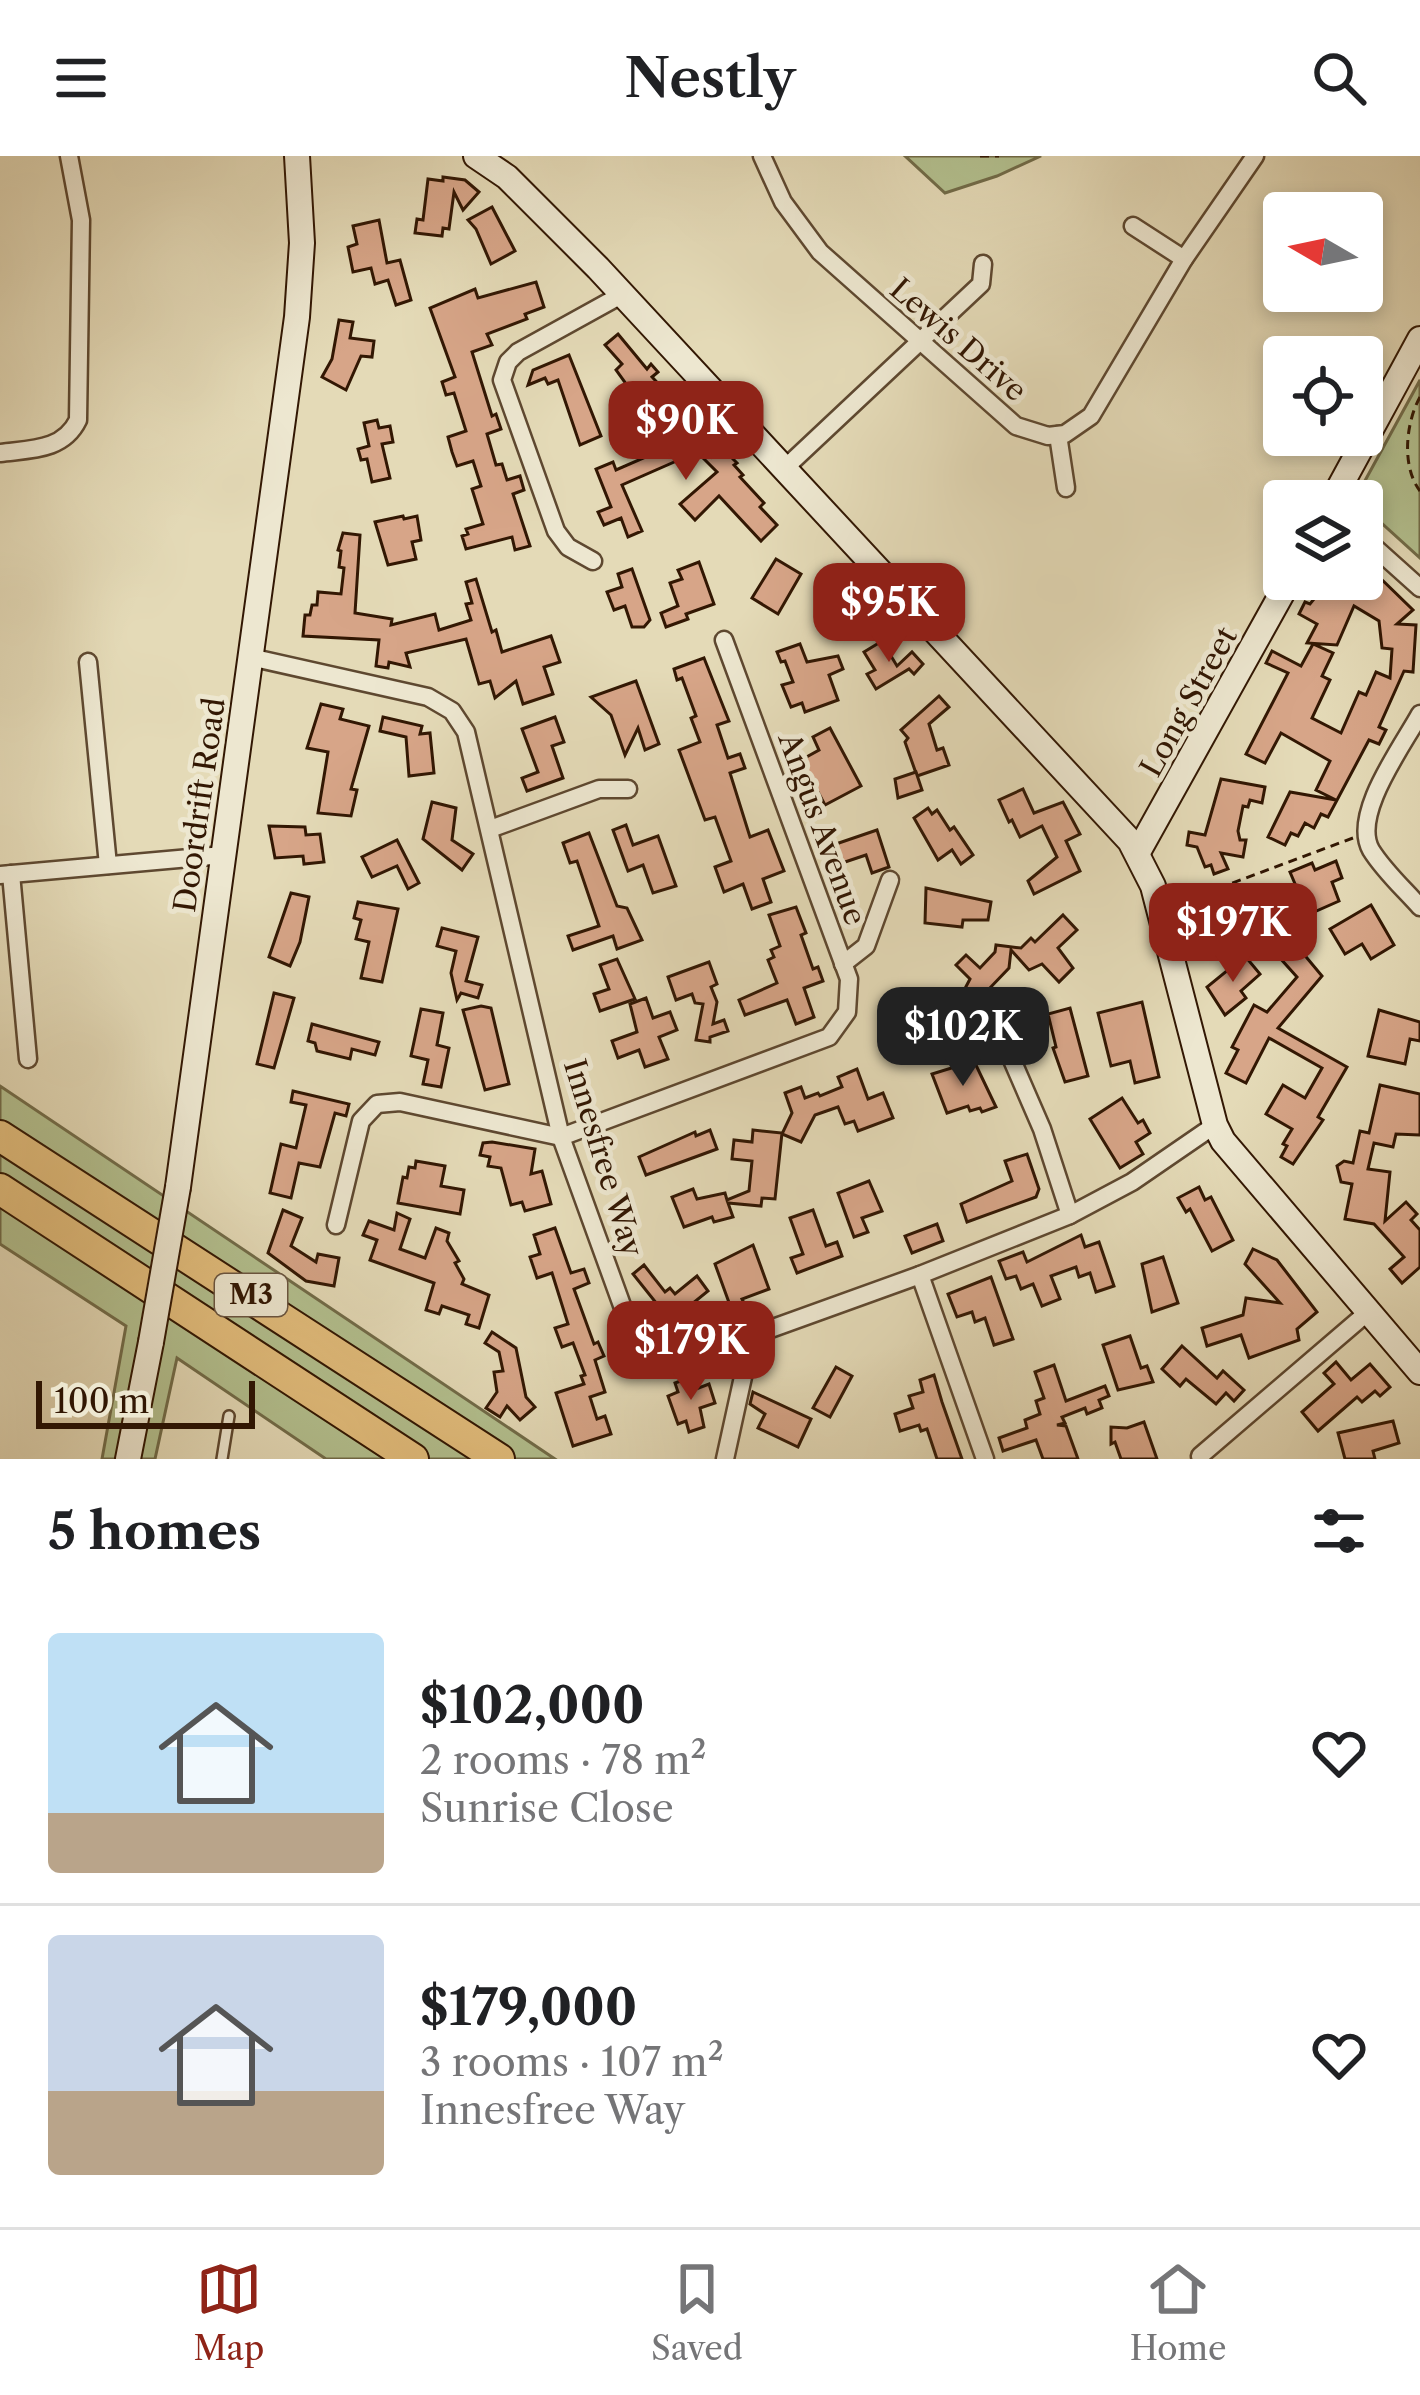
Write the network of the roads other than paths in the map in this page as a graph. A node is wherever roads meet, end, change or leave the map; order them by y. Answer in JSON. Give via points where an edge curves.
{"nodes":[{"id":1,"x":69,"y":156,"type":"edge"},
{"id":2,"x":476,"y":156,"type":"edge"},
{"id":3,"x":762,"y":156,"type":"edge"},
{"id":4,"x":1255,"y":156,"type":"edge"},
{"id":5,"x":303,"y":158,"type":"edge"},
{"id":6,"x":1133,"y":226,"type":"dead end"},
{"id":7,"x":1184,"y":259,"type":"junction"},
{"id":8,"x":983,"y":264,"type":"dead end"},
{"id":9,"x":623,"y":294,"type":"junction"},
{"id":10,"x":1420,"y":339,"type":"edge"},
{"id":11,"x":920,"y":342,"type":"junction"},
{"id":12,"x":1058,"y":435,"type":"junction"},
{"id":13,"x":0,"y":453,"type":"edge"},
{"id":14,"x":784,"y":469,"type":"junction"},
{"id":15,"x":1343,"y":480,"type":"edge"},
{"id":16,"x":1066,"y":488,"type":"dead end"},
{"id":17,"x":1383,"y":555,"type":"edge"},
{"id":18,"x":593,"y":561,"type":"dead end"},
{"id":19,"x":1420,"y":588,"type":"edge"},
{"id":20,"x":1278,"y":600,"type":"edge"},
{"id":21,"x":724,"y":640,"type":"dead end"},
{"id":22,"x":250,"y":657,"type":"junction"},
{"id":23,"x":88,"y":662,"type":"dead end"},
{"id":24,"x":1420,"y":714,"type":"edge"},
{"id":25,"x":628,"y":789,"type":"dead end"},
{"id":26,"x":490,"y":829,"type":"junction"},
{"id":27,"x":1138,"y":852,"type":"junction"},
{"id":28,"x":224,"y":855,"type":"junction"},
{"id":29,"x":108,"y":866,"type":"junction"},
{"id":30,"x":5,"y":875,"type":"edge"},
{"id":31,"x":890,"y":880,"type":"dead end"},
{"id":32,"x":1420,"y":907,"type":"edge"},
{"id":33,"x":843,"y":964,"type":"junction"},
{"id":34,"x":1006,"y":1046,"type":"dead end"},
{"id":35,"x":28,"y":1059,"type":"dead end"},
{"id":36,"x":1215,"y":1125,"type":"junction"},
{"id":37,"x":0,"y":1136,"type":"edge"},
{"id":38,"x":562,"y":1137,"type":"junction"},
{"id":39,"x":0,"y":1189,"type":"edge"},
{"id":40,"x":1070,"y":1215,"type":"junction"},
{"id":41,"x":336,"y":1225,"type":"dead end"},
{"id":42,"x":920,"y":1275,"type":"junction"},
{"id":43,"x":1368,"y":1312,"type":"junction"},
{"id":44,"x":752,"y":1336,"type":"junction"},
{"id":45,"x":1420,"y":1372,"type":"edge"},
{"id":46,"x":229,"y":1416,"type":"dead end"},
{"id":47,"x":1200,"y":1456,"type":"edge"},
{"id":48,"x":128,"y":1459,"type":"edge"},
{"id":49,"x":222,"y":1459,"type":"edge"},
{"id":50,"x":413,"y":1459,"type":"edge"},
{"id":51,"x":499,"y":1459,"type":"edge"},
{"id":52,"x":725,"y":1459,"type":"edge"},
{"id":53,"x":985,"y":1459,"type":"edge"}],
"edges":[{"from":1,"to":13,"type":"street","via":[[81,220],[78,420],[57,444]]},
{"from":2,"to":9,"type":"street"},
{"from":3,"to":11,"type":"street","name":"Lewis Drive","via":[[820,252]]},
{"from":4,"to":7,"type":"street"},
{"from":5,"to":22,"type":"street","name":"Doordrift Road","via":[[297,317]]},
{"from":6,"to":7,"type":"street"},
{"from":7,"to":12,"type":"street","via":[[1091,416]]},
{"from":8,"to":11,"type":"street","via":[[982,284]]},
{"from":9,"to":14,"type":"street"},
{"from":9,"to":18,"type":"street","via":[[518,352],[502,380],[556,531]]},
{"from":10,"to":15,"type":"street"},
{"from":11,"to":12,"type":"street","name":"Lewis Drive","via":[[1016,426]]},
{"from":11,"to":14,"type":"street"},
{"from":12,"to":16,"type":"street"},
{"from":14,"to":27,"type":"street"},
{"from":17,"to":19,"type":"street"},
{"from":20,"to":27,"type":"street","name":"Long Street"},
{"from":21,"to":33,"type":"street","name":"Angus Avenue"},
{"from":22,"to":26,"type":"street","name":"Innesfree Way","via":[[442,703],[466,732]]},
{"from":22,"to":28,"type":"street","name":"Doordrift Road"},
{"from":23,"to":29,"type":"street"},
{"from":24,"to":32,"type":"street","via":[[1370,806],[1366,834]]},
{"from":25,"to":26,"type":"street","via":[[599,789]]},
{"from":26,"to":38,"type":"street","name":"Innesfree Way"},
{"from":27,"to":36,"type":"street"},
{"from":28,"to":29,"type":"street"},
{"from":28,"to":48,"type":"street","name":"Doordrift Road","bridge":true,"via":[[178,1187]]},
{"from":29,"to":30,"type":"street"},
{"from":30,"to":35,"type":"street"},
{"from":31,"to":33,"type":"street","via":[[866,946]]},
{"from":33,"to":38,"type":"street","name":"Angus Avenue","via":[[850,996],[830,1037]]},
{"from":34,"to":40,"type":"street"},
{"from":36,"to":40,"type":"street","name":"Innesfree Way"},
{"from":36,"to":43,"type":"street"},
{"from":37,"to":51,"type":"highway","number":"M3"},
{"from":38,"to":41,"type":"street","via":[[400,1102],[377,1104],[361,1120]]},
{"from":38,"to":44,"type":"street","name":"Innesfree Way","via":[[644,1354],[673,1364]]},
{"from":39,"to":50,"type":"highway","number":"M3"},
{"from":40,"to":42,"type":"street","name":"Innesfree Way"},
{"from":42,"to":44,"type":"street","name":"Innesfree Way"},
{"from":42,"to":53,"type":"street"},
{"from":43,"to":45,"type":"street"},
{"from":43,"to":47,"type":"street"},
{"from":44,"to":52,"type":"street"},
{"from":46,"to":49,"type":"lane"}]}
